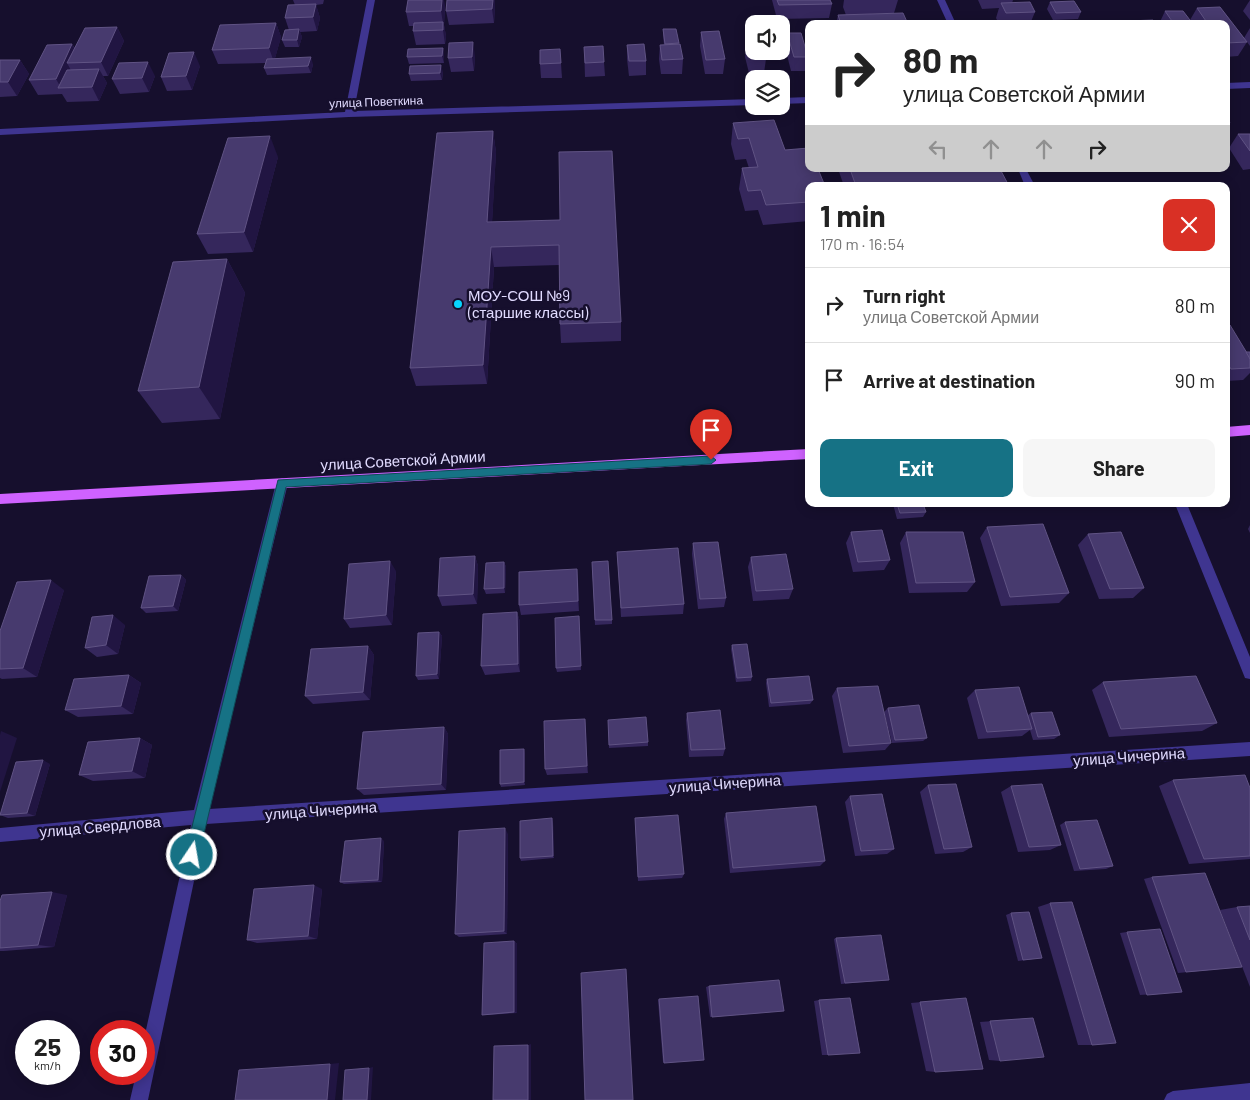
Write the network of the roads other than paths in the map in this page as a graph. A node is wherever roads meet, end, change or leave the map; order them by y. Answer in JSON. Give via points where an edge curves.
{"nodes":[{"id":1,"x":371,"y":0,"type":"edge"},
{"id":2,"x":941,"y":0,"type":"edge"},
{"id":3,"x":950,"y":20,"type":"edge"},
{"id":4,"x":1250,"y":85,"type":"edge"},
{"id":5,"x":1230,"y":86,"type":"edge"},
{"id":6,"x":805,"y":100,"type":"edge"},
{"id":7,"x":790,"y":101,"type":"edge"},
{"id":8,"x":745,"y":102,"type":"edge"},
{"id":9,"x":349,"y":114,"type":"junction"},
{"id":10,"x":0,"y":132,"type":"edge"},
{"id":11,"x":1250,"y":430,"type":"edge"},
{"id":12,"x":1230,"y":432,"type":"edge"},
{"id":13,"x":805,"y":454,"type":"edge"},
{"id":14,"x":282,"y":483,"type":"junction"},
{"id":15,"x":0,"y":499,"type":"edge"},
{"id":16,"x":1182,"y":507,"type":"edge"},
{"id":17,"x":1250,"y":673,"type":"edge"},
{"id":18,"x":1250,"y":748,"type":"edge"},
{"id":19,"x":200,"y":818,"type":"junction"},
{"id":20,"x":0,"y":835,"type":"edge"},
{"id":21,"x":1250,"y":1092,"type":"edge"},
{"id":22,"x":139,"y":1100,"type":"edge"},
{"id":23,"x":1173,"y":1100,"type":"edge"}],
"edges":[{"from":1,"to":9,"type":"street"},
{"from":2,"to":3,"type":"street"},
{"from":4,"to":5,"type":"street"},
{"from":6,"to":7,"type":"street"},
{"from":8,"to":9,"type":"street","name":"улица Поветкина"},
{"from":9,"to":10,"type":"street","name":"улица Поветкина"},
{"from":11,"to":12,"type":"main road"},
{"from":13,"to":14,"type":"main road","name":"улица Советской Армии"},
{"from":14,"to":15,"type":"main road","name":"улица Советской Армии"},
{"from":14,"to":19,"type":"street"},
{"from":16,"to":17,"type":"street"},
{"from":18,"to":19,"type":"street","name":"улица Чичерина"},
{"from":19,"to":20,"type":"street","name":"улица Свердлова"},
{"from":19,"to":22,"type":"street"},
{"from":21,"to":23,"type":"street"}]}
